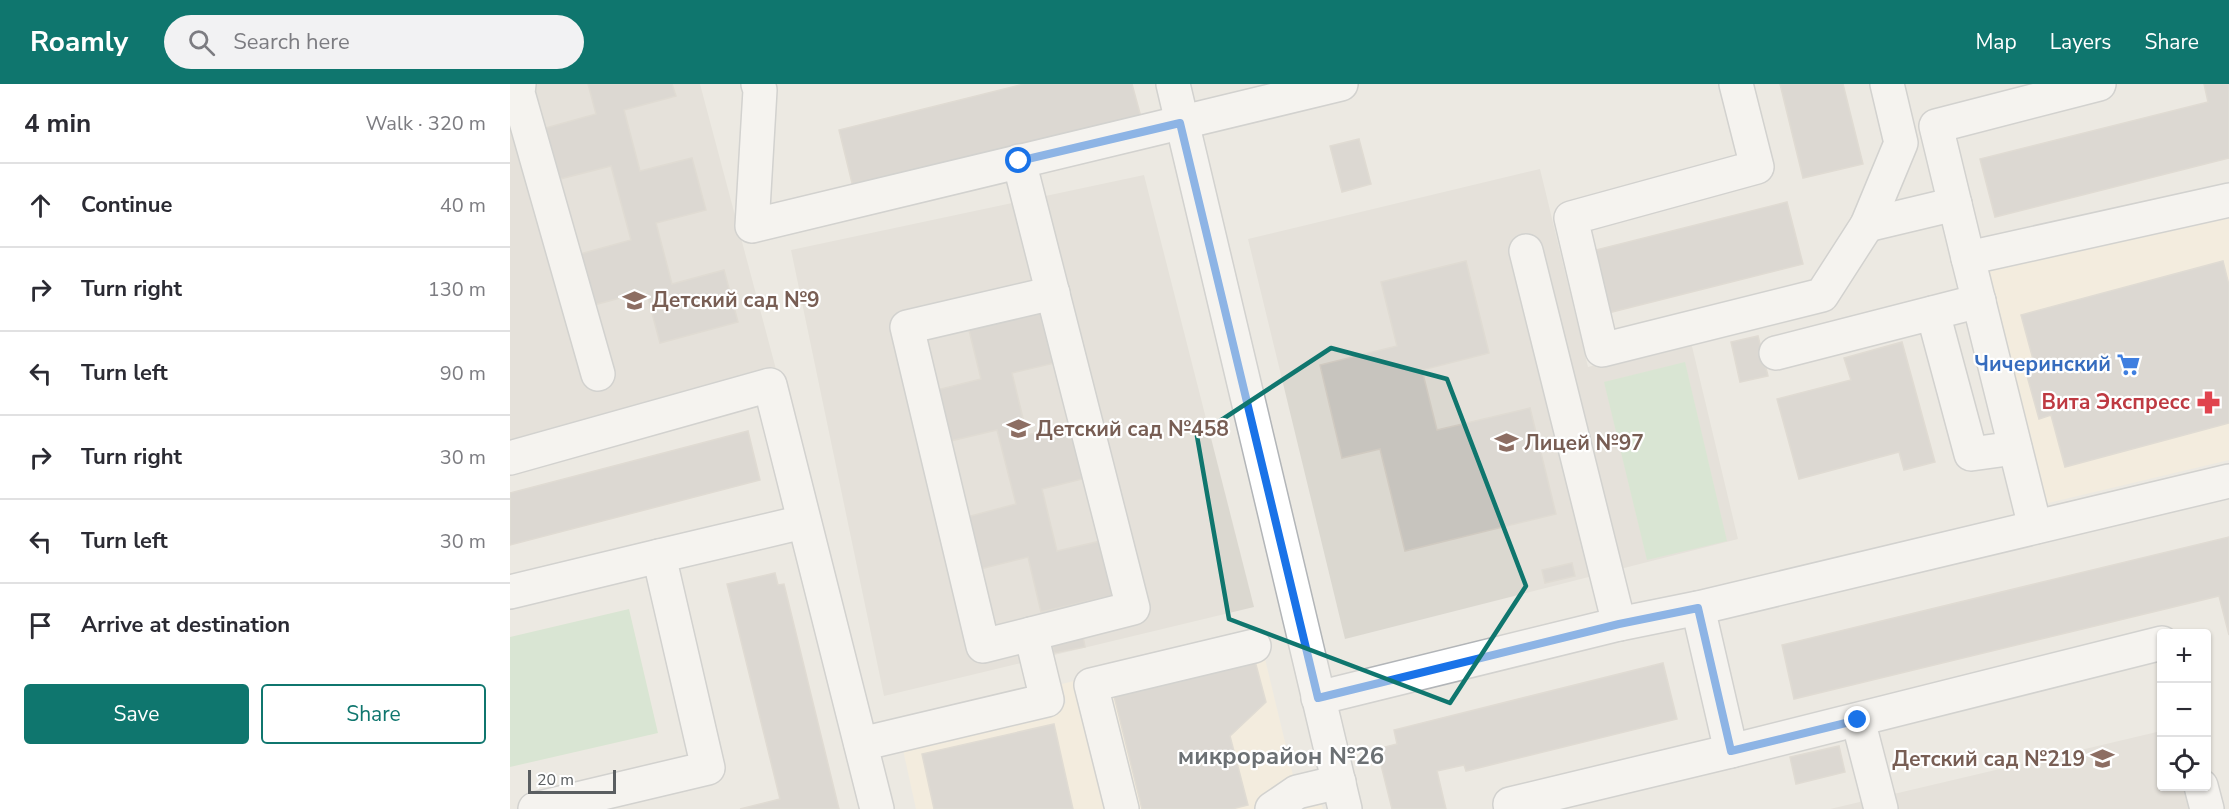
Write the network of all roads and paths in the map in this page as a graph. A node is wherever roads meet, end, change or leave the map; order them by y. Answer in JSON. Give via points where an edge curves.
{"nodes":[{"id":1,"x":1173,"y":84,"type":"edge"},
{"id":2,"x":1341,"y":84,"type":"edge"},
{"id":3,"x":1736,"y":84,"type":"edge"},
{"id":4,"x":1887,"y":84,"type":"edge"},
{"id":5,"x":2099,"y":84,"type":"edge"},
{"id":6,"x":767,"y":86,"type":"edge"},
{"id":7,"x":516,"y":91,"type":"edge"},
{"id":8,"x":1180,"y":123,"type":"junction"},
{"id":9,"x":1019,"y":161,"type":"junction"},
{"id":10,"x":2229,"y":200,"type":"edge"},
{"id":11,"x":1956,"y":204,"type":"junction"},
{"id":12,"x":1867,"y":225,"type":"junction"},
{"id":13,"x":1526,"y":251,"type":"dead end"},
{"id":14,"x":1968,"y":258,"type":"junction"},
{"id":15,"x":1053,"y":293,"type":"junction"},
{"id":16,"x":1979,"y":301,"type":"junction"},
{"id":17,"x":1933,"y":313,"type":"junction"},
{"id":18,"x":1776,"y":353,"type":"dead end"},
{"id":19,"x":598,"y":374,"type":"dead end"},
{"id":20,"x":2015,"y":448,"type":"junction"},
{"id":21,"x":510,"y":458,"type":"edge"},
{"id":22,"x":2229,"y":481,"type":"edge"},
{"id":23,"x":803,"y":522,"type":"junction"},
{"id":24,"x":2035,"y":527,"type":"junction"},
{"id":25,"x":659,"y":556,"type":"junction"},
{"id":26,"x":510,"y":592,"type":"edge"},
{"id":27,"x":1698,"y":608,"type":"junction"},
{"id":28,"x":1619,"y":624,"type":"junction"},
{"id":29,"x":1031,"y":634,"type":"junction"},
{"id":30,"x":2157,"y":644,"type":"edge"},
{"id":31,"x":1254,"y":646,"type":"dead end"},
{"id":32,"x":1318,"y":698,"type":"junction"},
{"id":33,"x":1858,"y":720,"type":"junction"},
{"id":34,"x":861,"y":744,"type":"junction"},
{"id":35,"x":1731,"y":751,"type":"junction"},
{"id":36,"x":2202,"y":791,"type":"edge"},
{"id":37,"x":1342,"y":795,"type":"edge"},
{"id":38,"x":535,"y":809,"type":"edge"},
{"id":39,"x":877,"y":809,"type":"edge"},
{"id":40,"x":1122,"y":809,"type":"edge"},
{"id":41,"x":1272,"y":809,"type":"edge"},
{"id":42,"x":1511,"y":809,"type":"edge"},
{"id":43,"x":1881,"y":809,"type":"edge"},
{"id":44,"x":2207,"y":809,"type":"edge"}],
"edges":[{"from":1,"to":8,"type":"lane"},
{"from":2,"to":8,"type":"lane"},
{"from":3,"to":12,"type":"lane","via":[[1757,167],[1571,218],[1602,350],[1822,295]]},
{"from":4,"to":12,"type":"lane","via":[[1901,143]]},
{"from":5,"to":11,"type":"lane","via":[[1936,126]]},
{"from":6,"to":9,"type":"lane","via":[[752,226]]},
{"from":7,"to":19,"type":"lane"},
{"from":8,"to":9,"type":"lane"},
{"from":8,"to":32,"type":"lane"},
{"from":9,"to":15,"type":"lane"},
{"from":10,"to":14,"type":"lane"},
{"from":11,"to":12,"type":"lane"},
{"from":11,"to":14,"type":"lane"},
{"from":13,"to":28,"type":"lane"},
{"from":14,"to":16,"type":"lane"},
{"from":15,"to":29,"type":"lane","via":[[1133,608]]},
{"from":15,"to":29,"type":"lane","via":[[907,327],[983,646]]},
{"from":16,"to":17,"type":"lane"},
{"from":16,"to":20,"type":"lane"},
{"from":17,"to":18,"type":"lane"},
{"from":17,"to":20,"type":"lane","via":[[1971,454]]},
{"from":20,"to":24,"type":"lane"},
{"from":21,"to":23,"type":"lane","via":[[770,385]]},
{"from":22,"to":24,"type":"lane"},
{"from":23,"to":25,"type":"lane"},
{"from":23,"to":34,"type":"lane"},
{"from":24,"to":27,"type":"lane"},
{"from":25,"to":26,"type":"lane"},
{"from":25,"to":38,"type":"lane","via":[[708,768]]},
{"from":27,"to":28,"type":"lane"},
{"from":27,"to":35,"type":"lane"},
{"from":28,"to":32,"type":"lane"},
{"from":29,"to":34,"type":"lane","via":[[1047,700]]},
{"from":30,"to":33,"type":"lane"},
{"from":31,"to":40,"type":"lane","via":[[1091,685]]},
{"from":32,"to":37,"type":"lane"},
{"from":33,"to":35,"type":"lane"},
{"from":33,"to":43,"type":"lane"},
{"from":34,"to":39,"type":"lane"},
{"from":35,"to":42,"type":"lane","via":[[1510,804]]},
{"from":36,"to":44,"type":"lane"},
{"from":37,"to":41,"type":"lane","via":[[1297,792]]}]}
